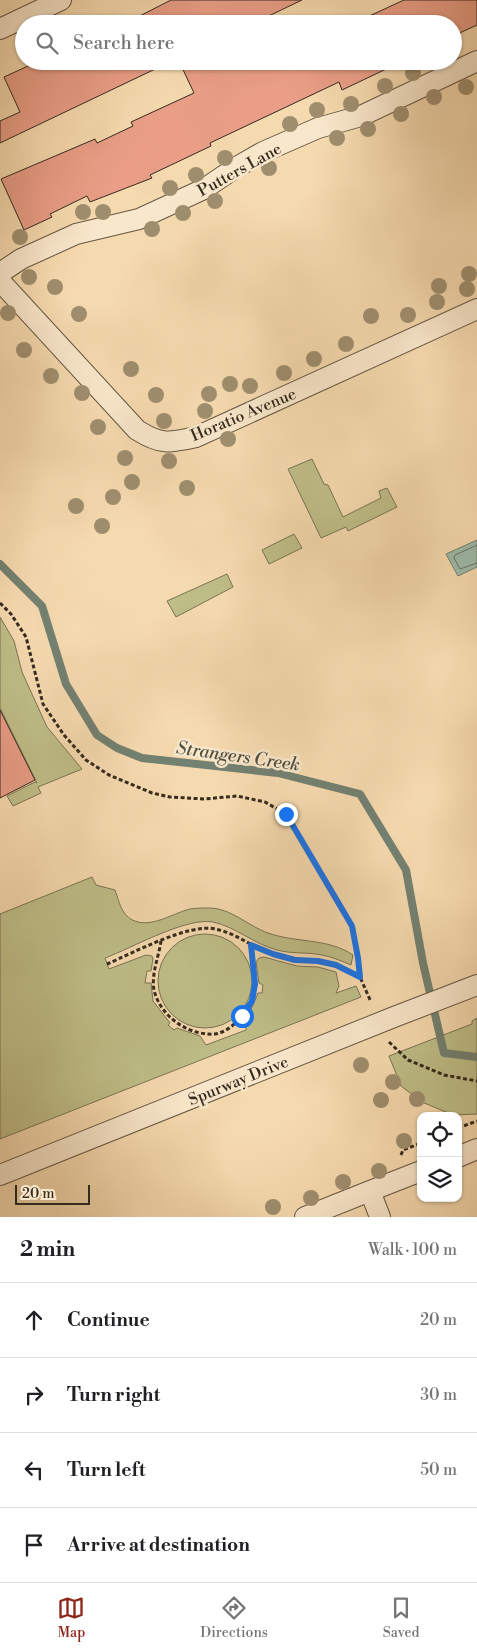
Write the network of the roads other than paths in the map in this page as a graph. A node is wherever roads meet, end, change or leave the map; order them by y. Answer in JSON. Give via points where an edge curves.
{"nodes":[{"id":1,"x":61,"y":0,"type":"edge"},
{"id":2,"x":28,"y":15,"type":"edge"},
{"id":3,"x":15,"y":21,"type":"edge"},
{"id":4,"x":0,"y":28,"type":"edge"},
{"id":5,"x":477,"y":61,"type":"edge"},
{"id":6,"x":462,"y":68,"type":"edge"},
{"id":7,"x":458,"y":70,"type":"edge"},
{"id":8,"x":0,"y":273,"type":"edge"},
{"id":9,"x":0,"y":281,"type":"edge"},
{"id":10,"x":475,"y":316,"type":"edge"},
{"id":11,"x":472,"y":987,"type":"edge"},
{"id":12,"x":477,"y":1149,"type":"edge"},
{"id":13,"x":462,"y":1155,"type":"edge"},
{"id":14,"x":417,"y":1173,"type":"edge"},
{"id":15,"x":0,"y":1175,"type":"edge"},
{"id":16,"x":370,"y":1191,"type":"junction"},
{"id":17,"x":305,"y":1217,"type":"edge"},
{"id":18,"x":380,"y":1217,"type":"edge"}],
"edges":[{"from":1,"to":2,"type":"street"},
{"from":3,"to":4,"type":"street"},
{"from":5,"to":6,"type":"street","name":"Putters Lane"},
{"from":7,"to":8,"type":"street","name":"Putters Lane","via":[[361,116],[318,128],[263,152],[204,189],[139,219],[76,234],[21,259]]},
{"from":9,"to":10,"type":"street","name":"Horatio Avenue","via":[[137,430],[153,440],[175,442],[196,437]]},
{"from":11,"to":15,"type":"street","name":"Spurway Drive","via":[[387,1027]]},
{"from":12,"to":13,"type":"street"},
{"from":14,"to":16,"type":"street"},
{"from":16,"to":17,"type":"street"},
{"from":16,"to":18,"type":"street"}]}
